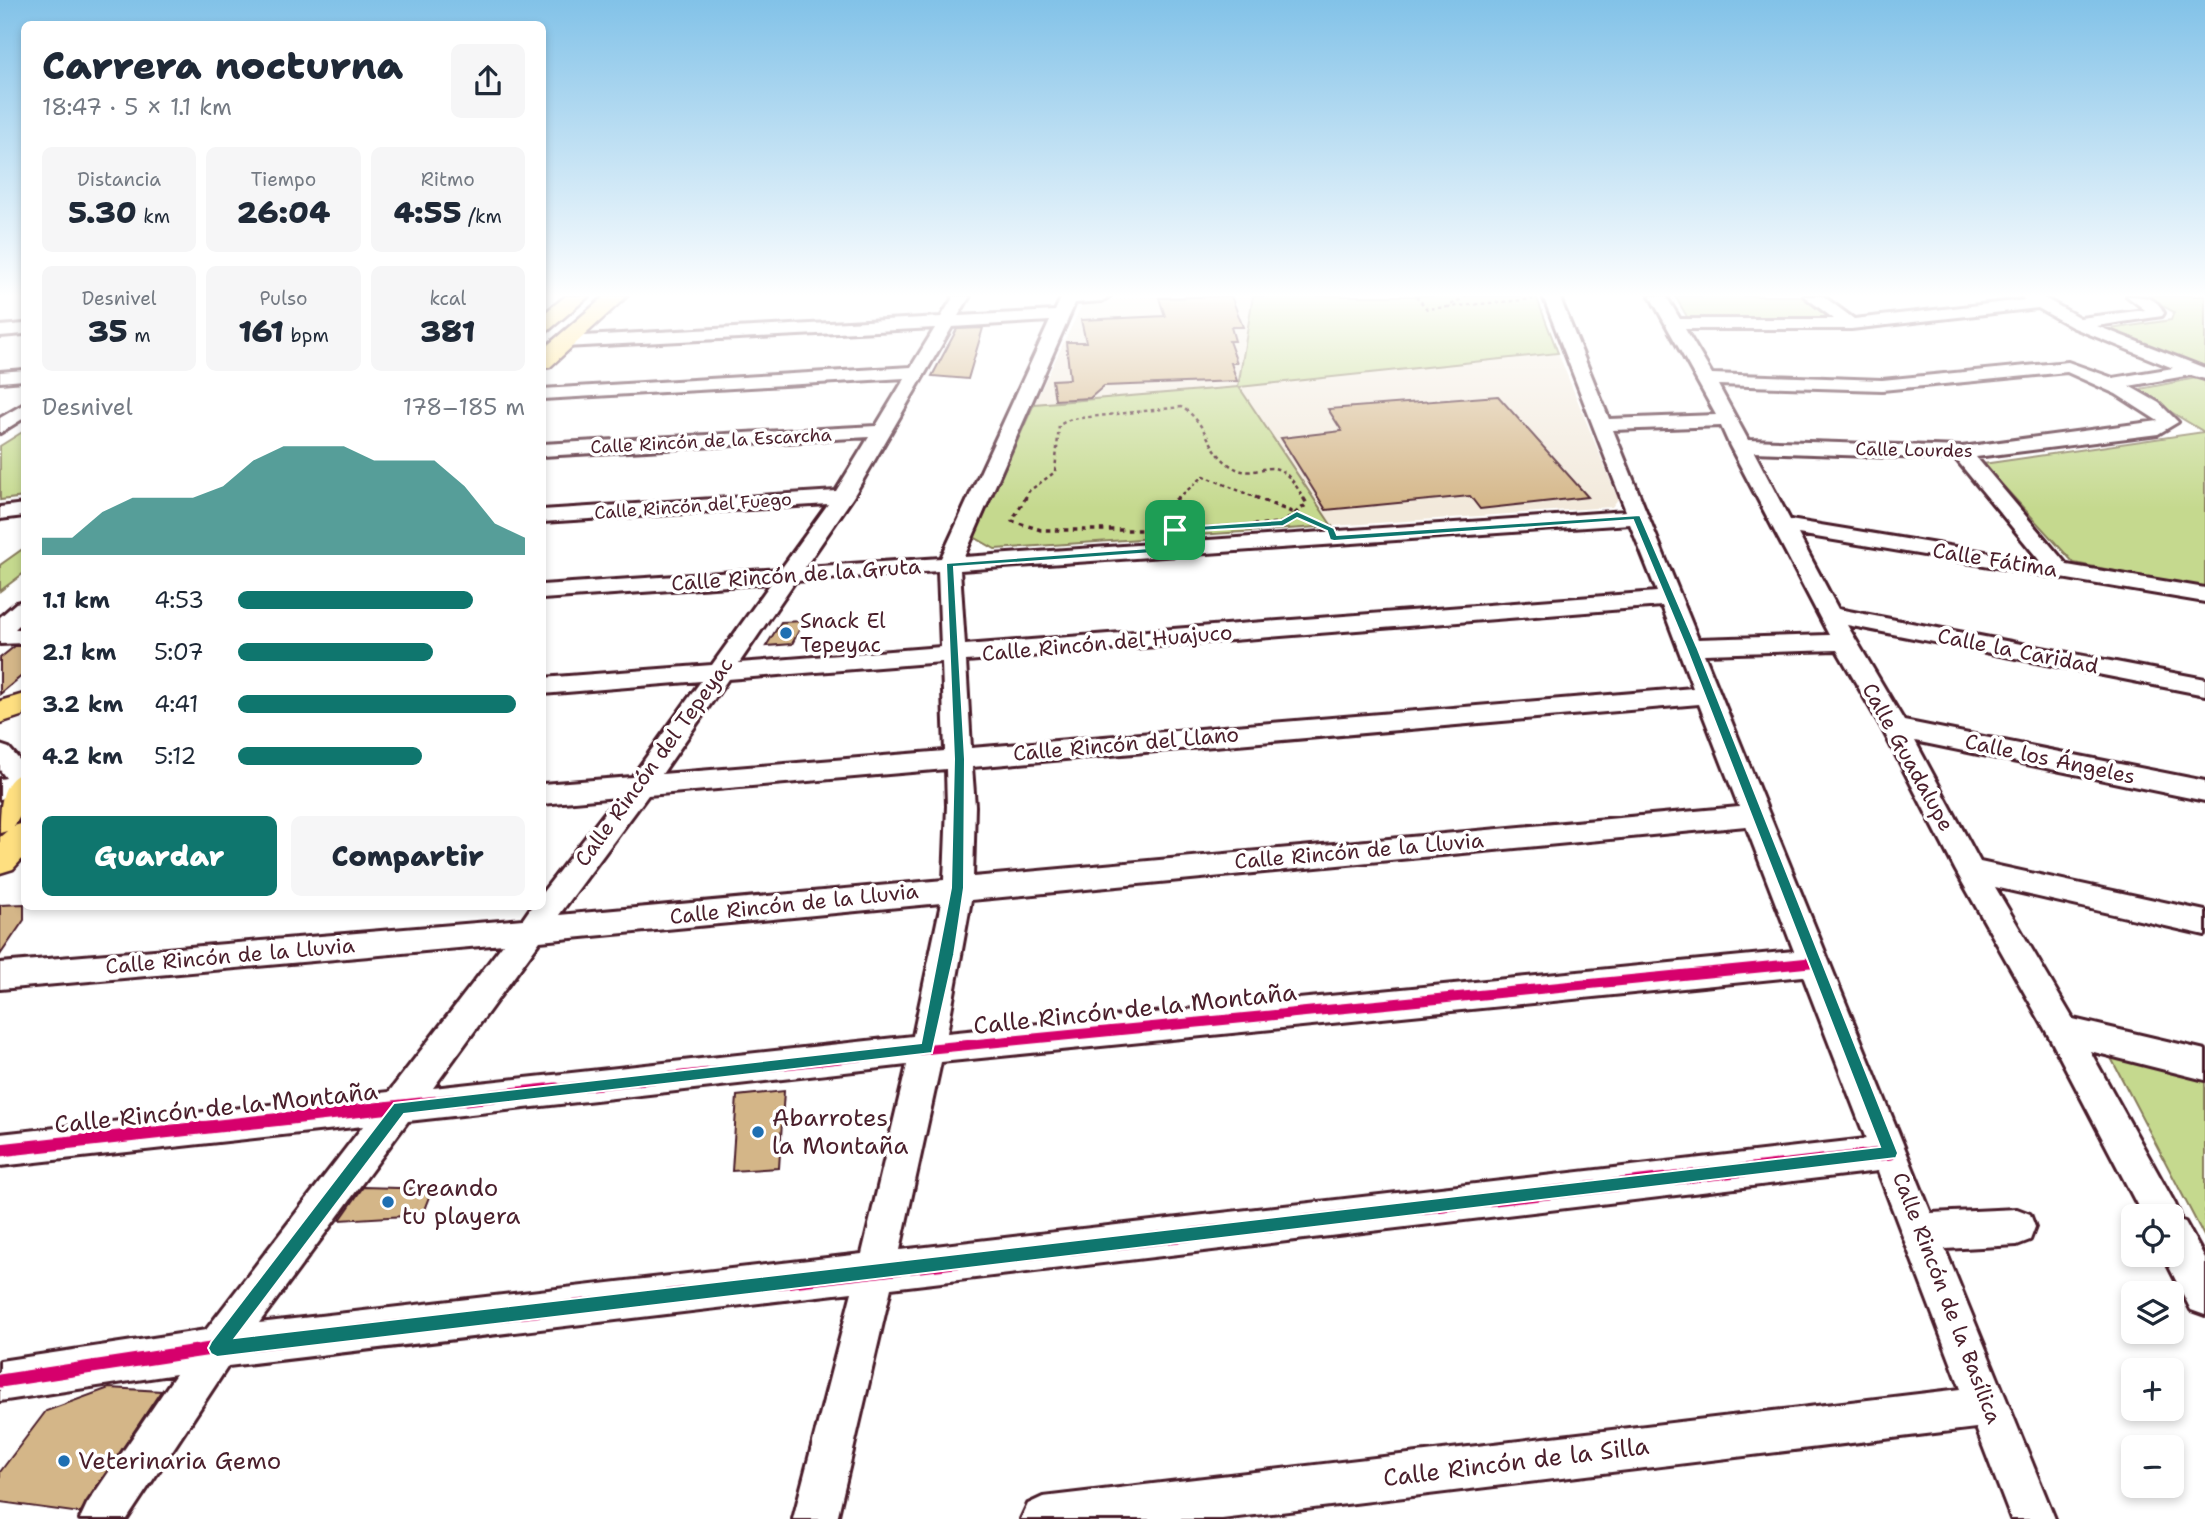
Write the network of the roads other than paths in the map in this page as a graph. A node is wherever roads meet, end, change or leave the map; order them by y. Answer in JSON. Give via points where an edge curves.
{"nodes":[{"id":1,"x":919,"y":367,"type":"edge"},
{"id":2,"x":1039,"y":367,"type":"edge"},
{"id":3,"x":1580,"y":367,"type":"edge"},
{"id":4,"x":1699,"y":367,"type":"edge"},
{"id":5,"x":2049,"y":367,"type":"edge"},
{"id":6,"x":2062,"y":367,"type":"edge"},
{"id":7,"x":916,"y":372,"type":"junction"},
{"id":8,"x":2198,"y":372,"type":"edge"},
{"id":9,"x":21,"y":375,"type":"edge"},
{"id":10,"x":0,"y":377,"type":"edge"},
{"id":11,"x":1706,"y":379,"type":"junction"},
{"id":12,"x":2110,"y":384,"type":"junction"},
{"id":13,"x":546,"y":394,"type":"edge"},
{"id":14,"x":21,"y":412,"type":"edge"},
{"id":15,"x":1726,"y":420,"type":"junction"},
{"id":16,"x":1603,"y":425,"type":"junction"},
{"id":17,"x":0,"y":427,"type":"edge"},
{"id":18,"x":880,"y":431,"type":"junction"},
{"id":19,"x":1740,"y":446,"type":"junction"},
{"id":20,"x":546,"y":450,"type":"edge"},
{"id":21,"x":1962,"y":453,"type":"junction"},
{"id":22,"x":843,"y":497,"type":"junction"},
{"id":23,"x":21,"y":510,"type":"edge"},
{"id":24,"x":0,"y":513,"type":"edge"},
{"id":25,"x":546,"y":516,"type":"edge"},
{"id":26,"x":1636,"y":517,"type":"junction"},
{"id":27,"x":1784,"y":525,"type":"junction"},
{"id":28,"x":949,"y":565,"type":"junction"},
{"id":29,"x":2059,"y":570,"type":"junction"},
{"id":30,"x":788,"y":575,"type":"junction"},
{"id":31,"x":546,"y":592,"type":"edge"},
{"id":32,"x":2205,"y":595,"type":"edge"},
{"id":33,"x":1671,"y":598,"type":"junction"},
{"id":34,"x":21,"y":611,"type":"edge"},
{"id":35,"x":1832,"y":615,"type":"junction"},
{"id":36,"x":0,"y":630,"type":"edge"},
{"id":37,"x":21,"y":636,"type":"edge"},
{"id":38,"x":0,"y":637,"type":"edge"},
{"id":39,"x":1844,"y":642,"type":"junction"},
{"id":40,"x":1691,"y":647,"type":"junction"},
{"id":41,"x":954,"y":655,"type":"junction"},
{"id":42,"x":718,"y":672,"type":"junction"},
{"id":43,"x":546,"y":686,"type":"edge"},
{"id":44,"x":2205,"y":687,"type":"edge"},
{"id":45,"x":1709,"y":695,"type":"junction"},
{"id":46,"x":21,"y":705,"type":"edge"},
{"id":47,"x":0,"y":712,"type":"edge"},
{"id":48,"x":1895,"y":728,"type":"junction"},
{"id":49,"x":0,"y":754,"type":"edge"},
{"id":50,"x":960,"y":759,"type":"junction"},
{"id":51,"x":640,"y":786,"type":"junction"},
{"id":52,"x":14,"y":789,"type":"edge"},
{"id":53,"x":2205,"y":791,"type":"edge"},
{"id":54,"x":546,"y":794,"type":"edge"},
{"id":55,"x":1756,"y":815,"type":"junction"},
{"id":56,"x":0,"y":820,"type":"edge"},
{"id":57,"x":21,"y":839,"type":"edge"},
{"id":58,"x":0,"y":859,"type":"edge"},
{"id":59,"x":1970,"y":871,"type":"junction"},
{"id":60,"x":958,"y":888,"type":"junction"},
{"id":61,"x":2205,"y":923,"type":"edge"},
{"id":62,"x":531,"y":930,"type":"junction"},
{"id":63,"x":1815,"y":962,"type":"junction"},
{"id":64,"x":0,"y":976,"type":"edge"},
{"id":65,"x":2062,"y":1030,"type":"junction"},
{"id":66,"x":927,"y":1049,"type":"junction"},
{"id":67,"x":2205,"y":1065,"type":"edge"},
{"id":68,"x":400,"y":1108,"type":"junction"},
{"id":69,"x":0,"y":1150,"type":"edge"},
{"id":70,"x":1890,"y":1153,"type":"junction"},
{"id":71,"x":2156,"y":1204,"type":"edge"},
{"id":72,"x":2017,"y":1227,"type":"dead end"},
{"id":73,"x":1920,"y":1231,"type":"junction"},
{"id":74,"x":2184,"y":1257,"type":"edge"},
{"id":75,"x":876,"y":1273,"type":"junction"},
{"id":76,"x":2205,"y":1296,"type":"edge"},
{"id":77,"x":217,"y":1348,"type":"junction"},
{"id":78,"x":0,"y":1381,"type":"edge"},
{"id":79,"x":1988,"y":1405,"type":"junction"},
{"id":80,"x":102,"y":1519,"type":"edge"},
{"id":81,"x":815,"y":1519,"type":"edge"},
{"id":82,"x":1043,"y":1519,"type":"edge"},
{"id":83,"x":2033,"y":1519,"type":"edge"}],
"edges":[{"from":1,"to":7,"type":"street","name":"Calle Rincón del Tepeyac"},
{"from":2,"to":28,"type":"street"},
{"from":3,"to":16,"type":"street","name":"Calle Rincón de la Basílica"},
{"from":4,"to":11,"type":"street","name":"Calle Guadalupe"},
{"from":5,"to":11,"type":"street","via":[[1882,385]]},
{"from":6,"to":12,"type":"street","via":[[2087,371]]},
{"from":7,"to":13,"type":"street"},
{"from":7,"to":18,"type":"street","name":"Calle Rincón del Tepeyac"},
{"from":8,"to":12,"type":"street"},
{"from":9,"to":10,"type":"street"},
{"from":11,"to":15,"type":"street","name":"Calle Guadalupe"},
{"from":12,"to":21,"type":"street","name":"Calle Lourdes","via":[[2160,412],[2169,422],[2158,428]]},
{"from":14,"to":17,"type":"street"},
{"from":15,"to":16,"type":"street"},
{"from":15,"to":19,"type":"street","name":"Calle Guadalupe"},
{"from":16,"to":26,"type":"street","name":"Calle Rincón de la Basílica"},
{"from":18,"to":20,"type":"street","name":"Calle Rincón de la Escarcha"},
{"from":18,"to":22,"type":"street","name":"Calle Rincón del Tepeyac"},
{"from":19,"to":21,"type":"street","name":"Calle Lourdes"},
{"from":19,"to":27,"type":"street","name":"Calle Guadalupe"},
{"from":21,"to":29,"type":"street"},
{"from":22,"to":25,"type":"street","name":"Calle Rincón del Fuego"},
{"from":22,"to":30,"type":"street","name":"Calle Rincón del Tepeyac"},
{"from":23,"to":24,"type":"street"},
{"from":26,"to":28,"type":"street","name":"Calle Rincón de la Gruta","via":[[1334,538],[1178,539]]},
{"from":26,"to":33,"type":"street","name":"Calle Rincón de la Basílica"},
{"from":27,"to":29,"type":"street","name":"Calle Fátima"},
{"from":27,"to":35,"type":"street","name":"Calle Guadalupe"},
{"from":28,"to":30,"type":"street","name":"Calle Rincón de la Gruta"},
{"from":28,"to":41,"type":"street"},
{"from":29,"to":32,"type":"street","name":"Calle Fátima"},
{"from":30,"to":31,"type":"street","name":"Calle Rincón de la Gruta"},
{"from":30,"to":42,"type":"street","name":"Calle Rincón del Tepeyac"},
{"from":33,"to":40,"type":"street","name":"Calle Rincón de la Basílica"},
{"from":33,"to":41,"type":"street","name":"Calle Rincón del Huajuco"},
{"from":34,"to":36,"type":"street"},
{"from":35,"to":39,"type":"street","name":"Calle Guadalupe"},
{"from":35,"to":44,"type":"street","name":"Calle la Caridad"},
{"from":37,"to":38,"type":"street"},
{"from":39,"to":40,"type":"street"},
{"from":39,"to":48,"type":"street","name":"Calle Guadalupe"},
{"from":40,"to":45,"type":"street","name":"Calle Rincón de la Basílica"},
{"from":41,"to":42,"type":"street","name":"Calle Rincón del Huajuco"},
{"from":41,"to":50,"type":"street"},
{"from":42,"to":43,"type":"street","name":"Calle Rincón del Huajuco"},
{"from":42,"to":51,"type":"street","name":"Calle Rincón del Tepeyac"},
{"from":45,"to":50,"type":"street","name":"Calle Rincón del Llano"},
{"from":45,"to":55,"type":"street","name":"Calle Rincón de la Basílica"},
{"from":46,"to":47,"type":"main road"},
{"from":48,"to":53,"type":"street","name":"Calle los Ángeles"},
{"from":48,"to":59,"type":"street","name":"Calle Guadalupe"},
{"from":49,"to":52,"type":"street","via":[[11,765]]},
{"from":50,"to":51,"type":"street","name":"Calle Rincón del Llano"},
{"from":50,"to":60,"type":"street"},
{"from":51,"to":54,"type":"street","name":"Calle Rincón del Llano"},
{"from":51,"to":62,"type":"street","name":"Calle Rincón del Tepeyac"},
{"from":52,"to":56,"type":"main road"},
{"from":55,"to":60,"type":"street","name":"Calle Rincón de la Lluvia"},
{"from":55,"to":63,"type":"street","name":"Calle Rincón de la Basílica"},
{"from":57,"to":58,"type":"main road"},
{"from":59,"to":61,"type":"street"},
{"from":59,"to":65,"type":"street","name":"Calle Guadalupe"},
{"from":60,"to":62,"type":"street","name":"Calle Rincón de la Lluvia"},
{"from":60,"to":66,"type":"street"},
{"from":62,"to":64,"type":"street","name":"Calle Rincón de la Lluvia"},
{"from":62,"to":68,"type":"street","name":"Calle Rincón del Tepeyac"},
{"from":63,"to":66,"type":"street","name":"Calle Rincón de la Montaña"},
{"from":63,"to":70,"type":"street","name":"Calle Rincón de la Basílica"},
{"from":65,"to":67,"type":"street"},
{"from":65,"to":71,"type":"street","name":"Calle Guadalupe"},
{"from":66,"to":68,"type":"street","name":"Calle Rincón de la Montaña"},
{"from":66,"to":75,"type":"street"},
{"from":68,"to":69,"type":"street","name":"Calle Rincón de la Montaña"},
{"from":68,"to":77,"type":"street","name":"Calle Rincón del Tepeyac"},
{"from":70,"to":73,"type":"street","name":"Calle Rincón de la Basílica"},
{"from":70,"to":75,"type":"street"},
{"from":72,"to":73,"type":"street"},
{"from":73,"to":79,"type":"street","name":"Calle Rincón de la Basílica"},
{"from":74,"to":76,"type":"street"},
{"from":75,"to":77,"type":"street"},
{"from":75,"to":81,"type":"street"},
{"from":77,"to":78,"type":"street"},
{"from":77,"to":80,"type":"street","name":"Calle Rincón del Tepeyac"},
{"from":79,"to":82,"type":"street","name":"Calle Rincón de la Silla"},
{"from":79,"to":83,"type":"street","name":"Calle Rincón de la Basílica"}]}
